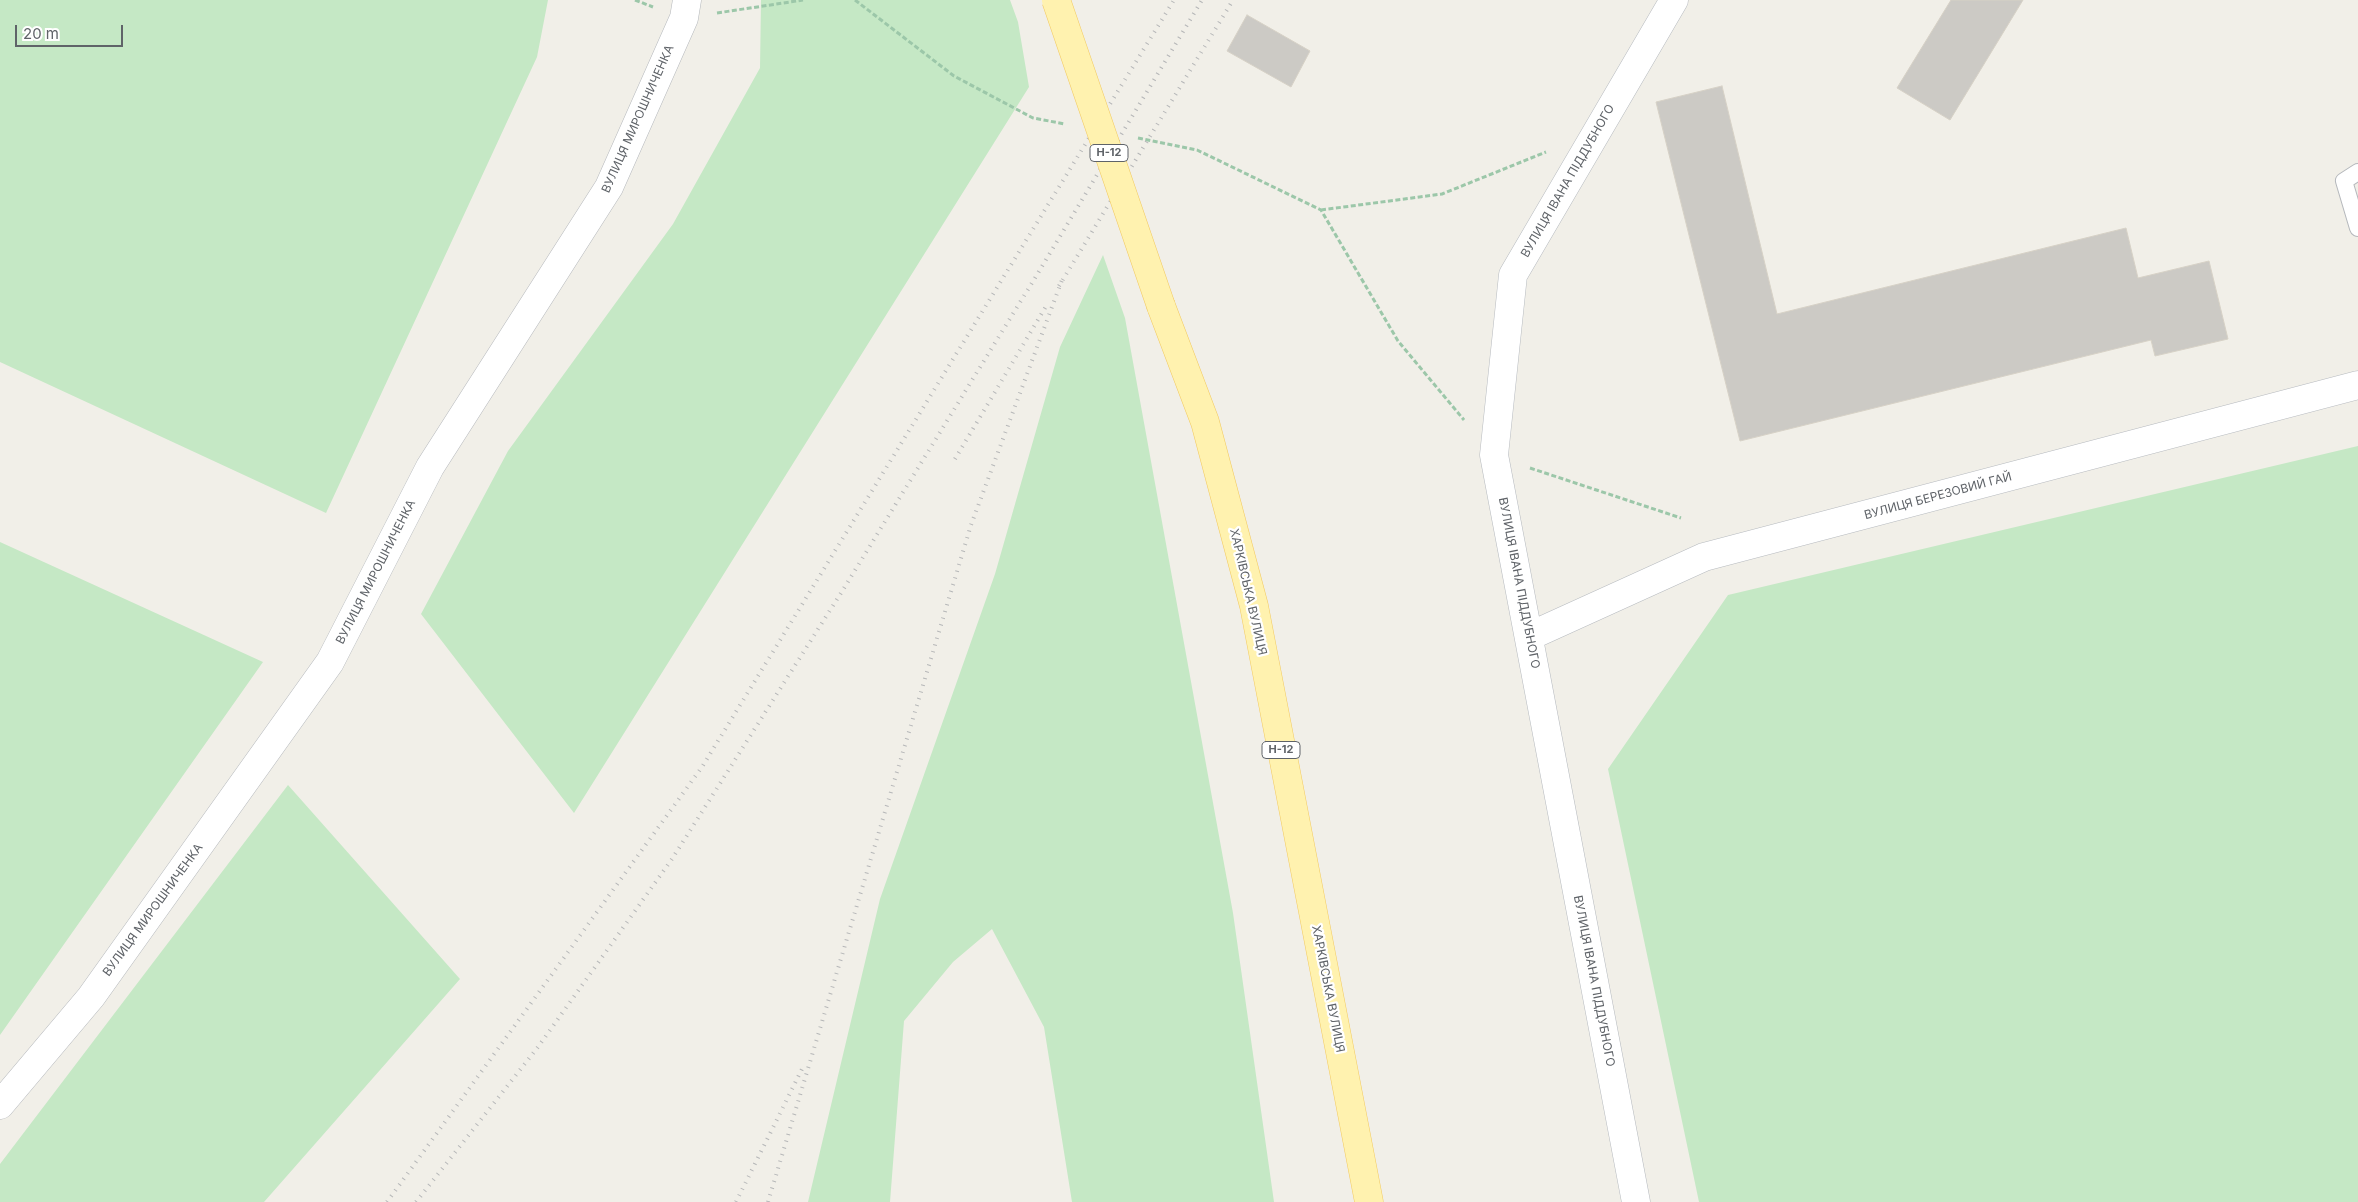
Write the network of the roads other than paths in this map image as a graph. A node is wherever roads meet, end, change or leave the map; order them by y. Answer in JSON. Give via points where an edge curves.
{"nodes":[{"id":1,"x":687,"y":0,"type":"edge"},
{"id":2,"x":1056,"y":0,"type":"edge"},
{"id":3,"x":1674,"y":0,"type":"edge"},
{"id":4,"x":2358,"y":172,"type":"edge"},
{"id":5,"x":2358,"y":228,"type":"edge"},
{"id":6,"x":2358,"y":386,"type":"edge"},
{"id":7,"x":1530,"y":636,"type":"junction"},
{"id":8,"x":0,"y":1106,"type":"edge"},
{"id":9,"x":1369,"y":1202,"type":"edge"},
{"id":10,"x":1636,"y":1202,"type":"edge"}],
"edges":[{"from":1,"to":8,"type":"street","name":"ВУЛИЦЯ МИРОШНИЧЕНКА","via":[[684,18],[609,187],[430,467],[330,662],[91,997]]},
{"from":2,"to":9,"type":"main road","name":"ХАРКІВСЬКА ВУЛИЦЯ","number":"Н-12","bridge":true,"via":[[1204,422],[1254,606]]},
{"from":3,"to":7,"type":"street","name":"ВУЛИЦЯ ІВАНА ПІДДУБНОГО","via":[[1513,275],[1494,456]]},
{"from":4,"to":5,"type":"lane","via":[[2344,180]]},
{"from":6,"to":7,"type":"street","name":"ВУЛИЦЯ БЕРЕЗОВИЙ ГАЙ","via":[[1704,557]]},
{"from":7,"to":10,"type":"street","name":"ВУЛИЦЯ ІВАНА ПІДДУБНОГО"}]}
